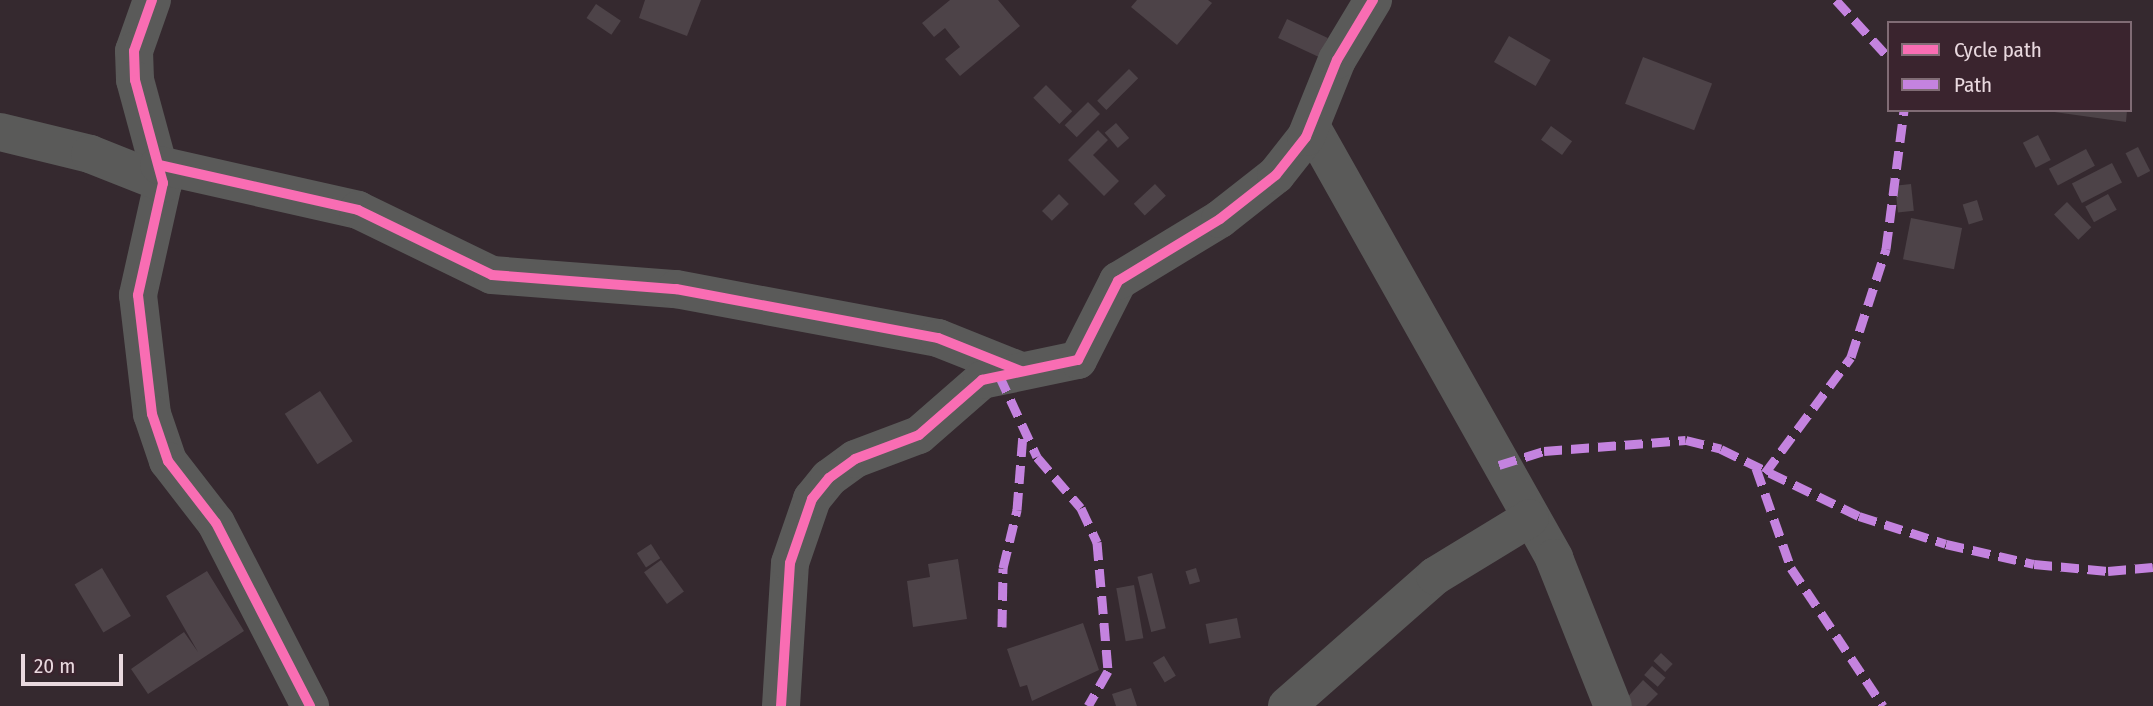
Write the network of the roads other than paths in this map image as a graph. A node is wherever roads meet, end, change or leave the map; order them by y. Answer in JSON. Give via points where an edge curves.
{"nodes":[{"id":1,"x":152,"y":0,"type":"edge"},
{"id":2,"x":1374,"y":0,"type":"edge"},
{"id":3,"x":1311,"y":127,"type":"junction"},
{"id":4,"x":0,"y":132,"type":"edge"},
{"id":5,"x":161,"y":174,"type":"junction"},
{"id":6,"x":1021,"y":370,"type":"junction"},
{"id":7,"x":1530,"y":518,"type":"junction"},
{"id":8,"x":310,"y":706,"type":"edge"},
{"id":9,"x":781,"y":706,"type":"edge"},
{"id":10,"x":1287,"y":706,"type":"edge"},
{"id":11,"x":1613,"y":706,"type":"edge"}],
"edges":[{"from":1,"to":5,"type":"street","via":[[141,20],[135,80]]},
{"from":2,"to":3,"type":"street","via":[[1337,60]]},
{"from":3,"to":6,"type":"street","via":[[1254,195],[1118,281],[1078,360]]},
{"from":3,"to":7,"type":"street"},
{"from":4,"to":5,"type":"street"},
{"from":5,"to":6,"type":"street","via":[[358,210],[492,275],[676,289],[938,338]]},
{"from":5,"to":8,"type":"street","via":[[138,295],[152,414],[168,461],[216,523]]},
{"from":6,"to":9,"type":"street","via":[[982,380],[919,435],[855,459],[812,499],[790,563]]},
{"from":7,"to":10,"type":"street","via":[[1435,576]]},
{"from":7,"to":11,"type":"street","via":[[1554,558]]}]}
